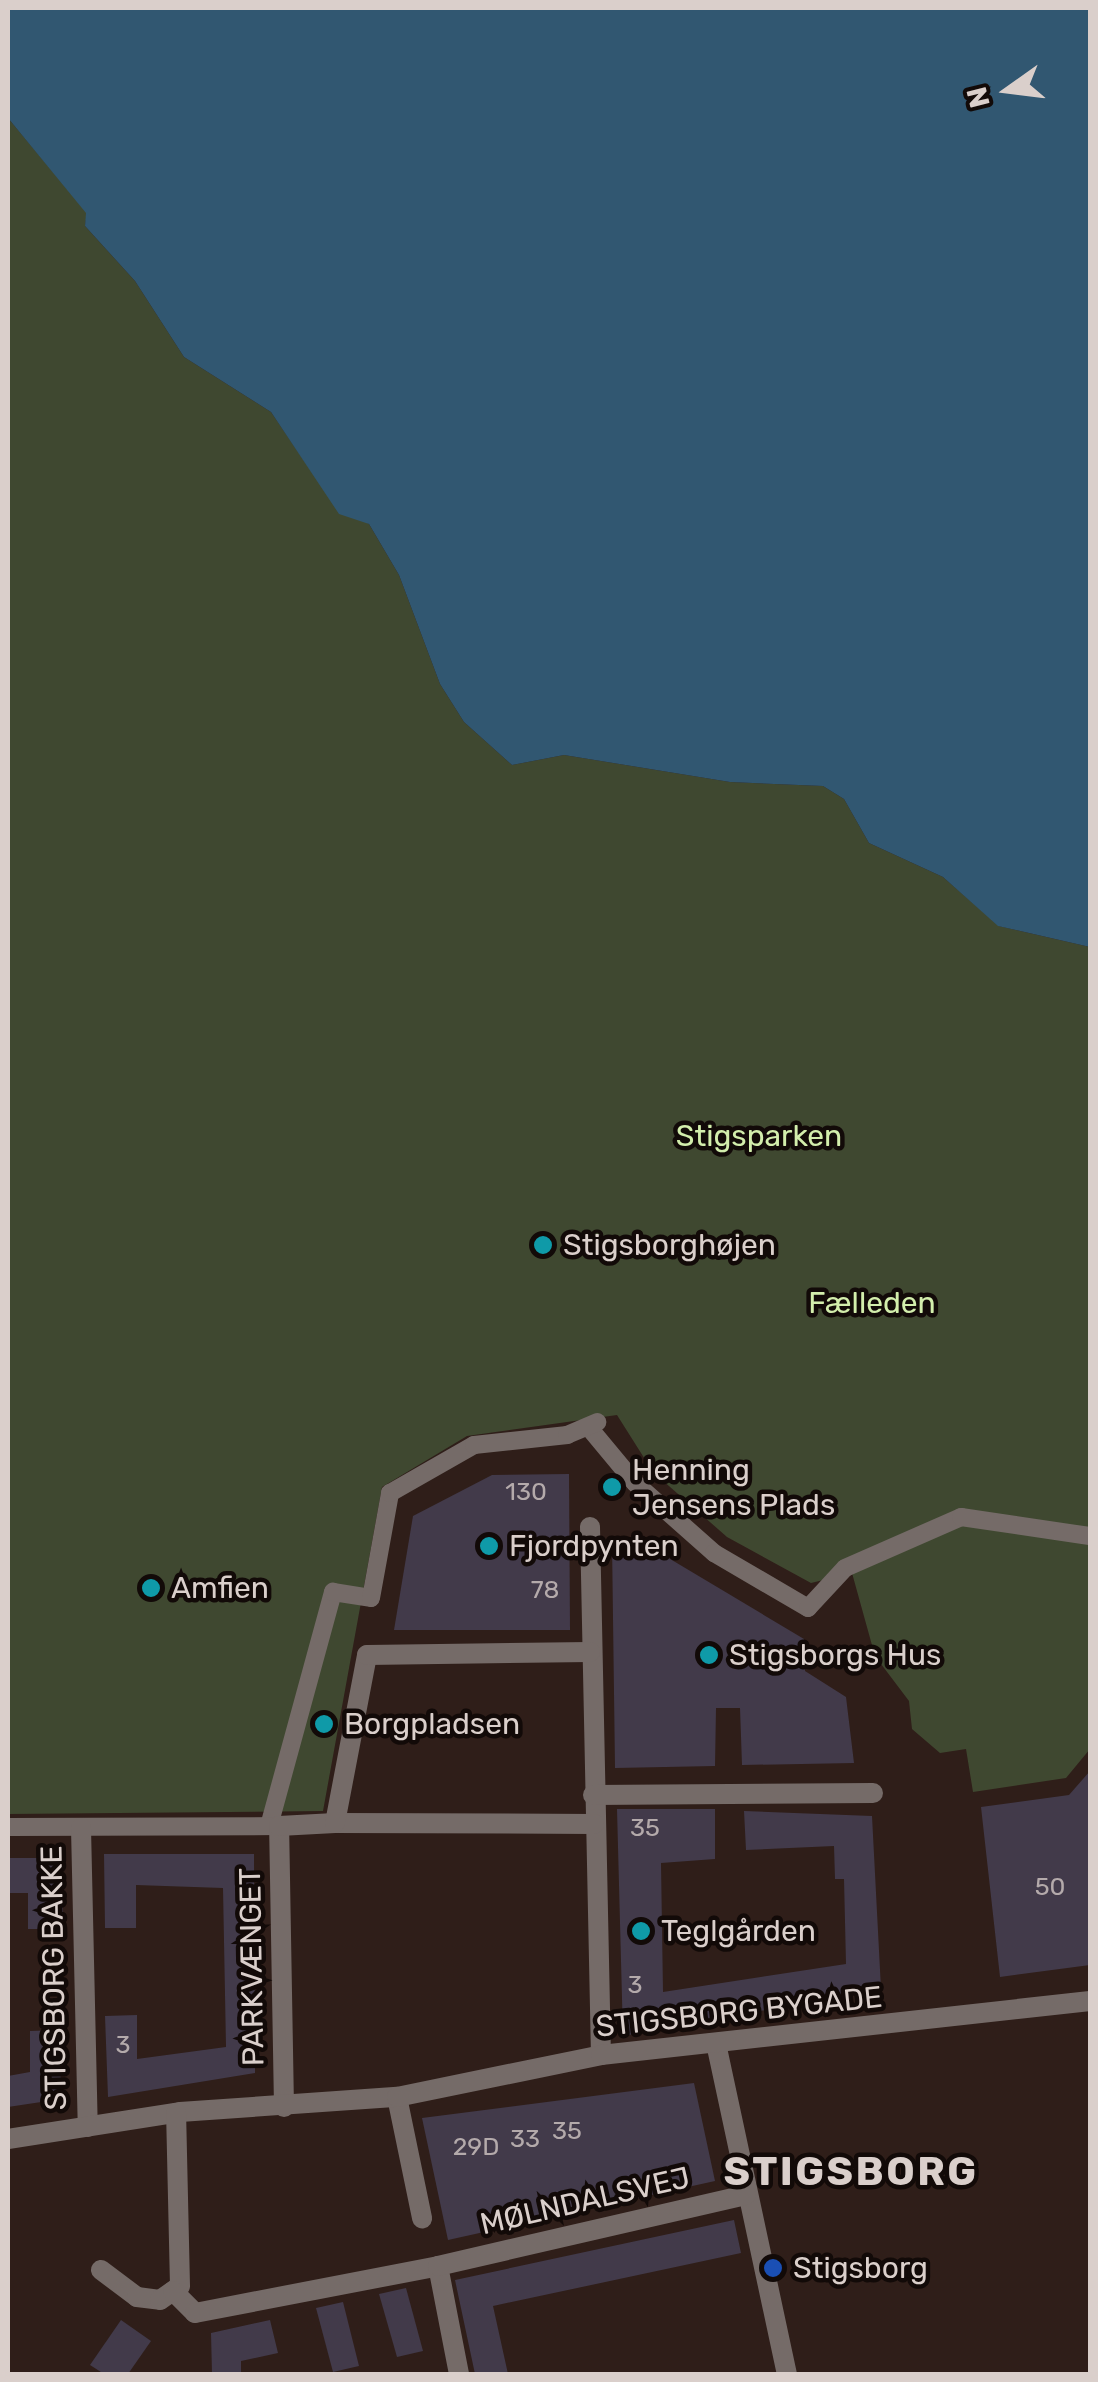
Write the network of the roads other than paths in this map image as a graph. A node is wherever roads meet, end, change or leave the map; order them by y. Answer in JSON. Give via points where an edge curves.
{"nodes":[{"id":1,"x":590,"y":1527,"type":"dead end"},
{"id":2,"x":1090,"y":1536,"type":"edge"},
{"id":3,"x":590,"y":1652,"type":"junction"},
{"id":4,"x":873,"y":1792,"type":"dead end"},
{"id":5,"x":594,"y":1795,"type":"junction"},
{"id":6,"x":335,"y":1823,"type":"junction"},
{"id":7,"x":594,"y":1824,"type":"junction"},
{"id":8,"x":274,"y":1826,"type":"junction"},
{"id":9,"x":8,"y":1827,"type":"edge"},
{"id":10,"x":81,"y":1828,"type":"junction"},
{"id":11,"x":1090,"y":2001,"type":"edge"},
{"id":12,"x":717,"y":2048,"type":"junction"},
{"id":13,"x":601,"y":2056,"type":"junction"},
{"id":14,"x":397,"y":2097,"type":"junction"},
{"id":15,"x":284,"y":2107,"type":"junction"},
{"id":16,"x":176,"y":2113,"type":"junction"},
{"id":17,"x":88,"y":2128,"type":"junction"},
{"id":18,"x":8,"y":2140,"type":"edge"},
{"id":19,"x":746,"y":2194,"type":"junction"},
{"id":20,"x":422,"y":2218,"type":"dead end"},
{"id":21,"x":438,"y":2266,"type":"junction"},
{"id":22,"x":101,"y":2270,"type":"dead end"},
{"id":23,"x":173,"y":2291,"type":"junction"},
{"id":24,"x":459,"y":2374,"type":"edge"},
{"id":25,"x":787,"y":2374,"type":"edge"}],
"edges":[{"from":1,"to":3,"type":"street"},
{"from":2,"to":8,"type":"street","via":[[961,1517],[831,1576],[808,1608],[714,1553],[635,1483],[594,1426],[474,1445],[390,1493],[371,1598],[333,1592]]},
{"from":3,"to":5,"type":"street"},
{"from":3,"to":6,"type":"street","via":[[368,1655]]},
{"from":4,"to":5,"type":"street"},
{"from":5,"to":7,"type":"street"},
{"from":6,"to":7,"type":"street"},
{"from":6,"to":8,"type":"street"},
{"from":7,"to":13,"type":"street"},
{"from":8,"to":10,"type":"street","name":"STIGSBORG BAKKE"},
{"from":8,"to":15,"type":"street","name":"PARKVÆNGET"},
{"from":9,"to":10,"type":"street","name":"STIGSBORG BAKKE"},
{"from":10,"to":17,"type":"street","name":"STIGSBORG BAKKE"},
{"from":11,"to":12,"type":"street","name":"STIGSBORG BYGADE"},
{"from":12,"to":13,"type":"street","name":"STIGSBORG BYGADE"},
{"from":12,"to":19,"type":"street"},
{"from":13,"to":14,"type":"street","name":"STIGSBORG BYGADE"},
{"from":14,"to":15,"type":"street","name":"STIGSBORG BYGADE"},
{"from":14,"to":20,"type":"street"},
{"from":15,"to":16,"type":"street","name":"STIGSBORG BYGADE"},
{"from":16,"to":17,"type":"street","name":"STIGSBORG BYGADE"},
{"from":16,"to":23,"type":"street","via":[[185,2240]]},
{"from":17,"to":18,"type":"street","name":"STIGSBORG BYGADE"},
{"from":19,"to":21,"type":"street","name":"MØLNDALSVEJ"},
{"from":19,"to":25,"type":"street"},
{"from":21,"to":23,"type":"street","name":"MØLNDALSVEJ","via":[[195,2313]]},
{"from":21,"to":24,"type":"street"},
{"from":22,"to":23,"type":"street","via":[[137,2297],[160,2300]]}]}
